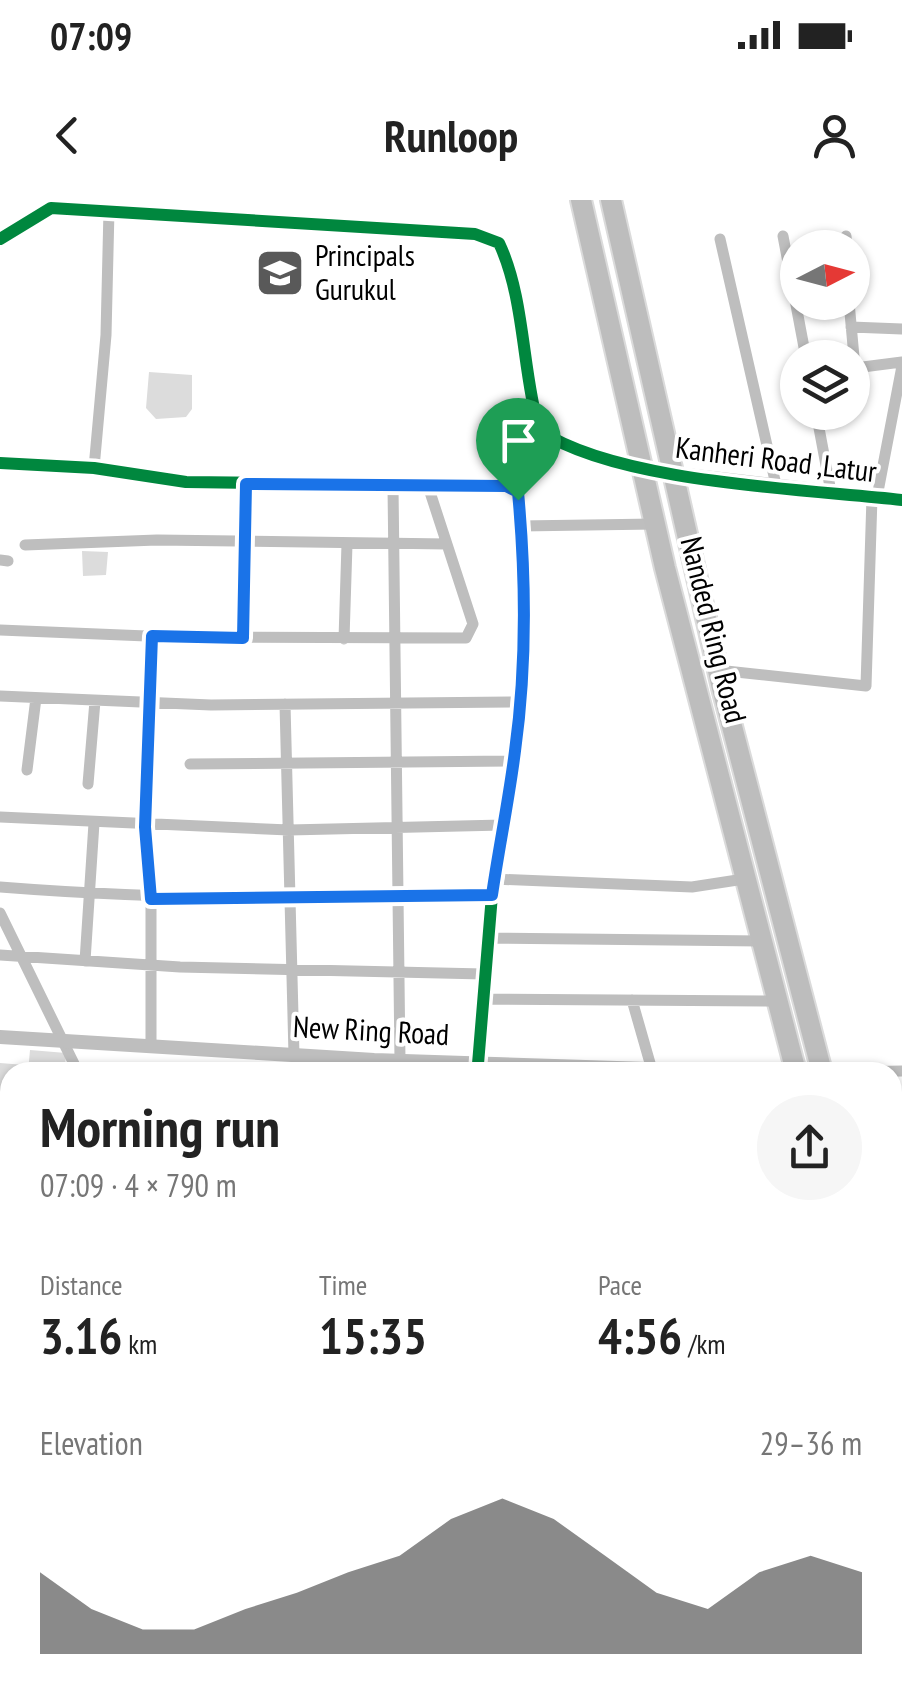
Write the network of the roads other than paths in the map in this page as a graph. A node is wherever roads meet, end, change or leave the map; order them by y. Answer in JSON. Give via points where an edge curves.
{"nodes":[{"id":1,"x":582,"y":200,"type":"edge"},
{"id":2,"x":611,"y":200,"type":"edge"},
{"id":3,"x":48,"y":204,"type":"edge"},
{"id":4,"x":100,"y":207,"type":"edge"},
{"id":5,"x":0,"y":239,"type":"edge"},
{"id":6,"x":720,"y":240,"type":"dead end"},
{"id":7,"x":850,"y":320,"type":"edge"},
{"id":8,"x":850,"y":327,"type":"junction"},
{"id":9,"x":902,"y":329,"type":"edge"},
{"id":10,"x":902,"y":364,"type":"edge"},
{"id":11,"x":898,"y":398,"type":"edge"},
{"id":12,"x":819,"y":430,"type":"edge"},
{"id":13,"x":0,"y":463,"type":"edge"},
{"id":14,"x":94,"y":468,"type":"junction"},
{"id":15,"x":644,"y":470,"type":"junction"},
{"id":16,"x":673,"y":473,"type":"junction"},
{"id":17,"x":246,"y":484,"type":"junction"},
{"id":18,"x":776,"y":485,"type":"junction"},
{"id":19,"x":393,"y":486,"type":"junction"},
{"id":20,"x":428,"y":486,"type":"junction"},
{"id":21,"x":831,"y":492,"type":"junction"},
{"id":22,"x":874,"y":497,"type":"junction"},
{"id":23,"x":902,"y":500,"type":"edge"},
{"id":24,"x":655,"y":524,"type":"junction"},
{"id":25,"x":520,"y":526,"type":"junction"},
{"id":26,"x":246,"y":542,"type":"junction"},
{"id":27,"x":347,"y":544,"type":"junction"},
{"id":28,"x":447,"y":544,"type":"junction"},
{"id":29,"x":25,"y":545,"type":"dead end"},
{"id":30,"x":393,"y":546,"type":"junction"},
{"id":31,"x":0,"y":630,"type":"edge"},
{"id":32,"x":152,"y":636,"type":"junction"},
{"id":33,"x":243,"y":638,"type":"junction"},
{"id":34,"x":344,"y":639,"type":"junction"},
{"id":35,"x":394,"y":640,"type":"junction"},
{"id":36,"x":718,"y":670,"type":"junction"},
{"id":37,"x":0,"y":696,"type":"edge"},
{"id":38,"x":36,"y":698,"type":"junction"},
{"id":39,"x":95,"y":701,"type":"junction"},
{"id":40,"x":520,"y":702,"type":"junction"},
{"id":41,"x":152,"y":703,"type":"junction"},
{"id":42,"x":284,"y":704,"type":"junction"},
{"id":43,"x":394,"y":704,"type":"junction"},
{"id":44,"x":514,"y":761,"type":"junction"},
{"id":45,"x":287,"y":763,"type":"junction"},
{"id":46,"x":190,"y":764,"type":"dead end"},
{"id":47,"x":394,"y":764,"type":"junction"},
{"id":48,"x":27,"y":770,"type":"dead end"},
{"id":49,"x":88,"y":784,"type":"dead end"},
{"id":50,"x":0,"y":818,"type":"edge"},
{"id":51,"x":94,"y":824,"type":"junction"},
{"id":52,"x":503,"y":825,"type":"junction"},
{"id":53,"x":145,"y":827,"type":"junction"},
{"id":54,"x":394,"y":829,"type":"junction"},
{"id":55,"x":290,"y":830,"type":"junction"},
{"id":56,"x":494,"y":879,"type":"junction"},
{"id":57,"x":744,"y":879,"type":"junction"},
{"id":58,"x":0,"y":886,"type":"edge"},
{"id":59,"x":89,"y":893,"type":"junction"},
{"id":60,"x":492,"y":895,"type":"junction"},
{"id":61,"x":395,"y":898,"type":"junction"},
{"id":62,"x":151,"y":899,"type":"junction"},
{"id":63,"x":290,"y":901,"type":"junction"},
{"id":64,"x":0,"y":912,"type":"edge"},
{"id":65,"x":488,"y":938,"type":"junction"},
{"id":66,"x":762,"y":941,"type":"junction"},
{"id":67,"x":0,"y":955,"type":"edge"},
{"id":68,"x":24,"y":957,"type":"junction"},
{"id":69,"x":85,"y":961,"type":"junction"},
{"id":70,"x":152,"y":966,"type":"junction"},
{"id":71,"x":397,"y":970,"type":"junction"},
{"id":72,"x":291,"y":971,"type":"junction"},
{"id":73,"x":484,"y":974,"type":"junction"},
{"id":74,"x":483,"y":999,"type":"junction"},
{"id":75,"x":632,"y":1000,"type":"junction"},
{"id":76,"x":777,"y":1001,"type":"junction"},
{"id":77,"x":0,"y":1036,"type":"edge"},
{"id":78,"x":60,"y":1040,"type":"junction"},
{"id":79,"x":151,"y":1046,"type":"junction"},
{"id":80,"x":301,"y":1056,"type":"junction"},
{"id":81,"x":400,"y":1061,"type":"junction"},
{"id":82,"x":72,"y":1062,"type":"edge"},
{"id":83,"x":304,"y":1062,"type":"edge"},
{"id":84,"x":407,"y":1062,"type":"edge"},
{"id":85,"x":478,"y":1062,"type":"edge"},
{"id":86,"x":650,"y":1062,"type":"edge"},
{"id":87,"x":793,"y":1062,"type":"edge"},
{"id":88,"x":819,"y":1062,"type":"edge"}],
"edges":[{"from":1,"to":15,"type":"highway","name":"Nanded Ring Road"},
{"from":2,"to":16,"type":"highway"},
{"from":3,"to":4,"type":"street"},
{"from":3,"to":5,"type":"street"},
{"from":4,"to":14,"type":"street","via":[[106,335]]},
{"from":4,"to":15,"type":"street","via":[[474,234],[498,242],[508,263],[539,430],[561,445]]},
{"from":6,"to":18,"type":"street"},
{"from":7,"to":8,"type":"street"},
{"from":8,"to":9,"type":"street"},
{"from":8,"to":10,"type":"street","via":[[855,368]]},
{"from":10,"to":11,"type":"street"},
{"from":11,"to":22,"type":"street"},
{"from":12,"to":21,"type":"street"},
{"from":13,"to":14,"type":"street"},
{"from":14,"to":17,"type":"street"},
{"from":15,"to":16,"type":"street","name":"Kanheri Road ,Latur"},
{"from":15,"to":24,"type":"highway","name":"Nanded Ring Road"},
{"from":16,"to":18,"type":"street","name":"Kanheri Road ,Latur"},
{"from":16,"to":36,"type":"highway"},
{"from":17,"to":19,"type":"street"},
{"from":17,"to":26,"type":"street"},
{"from":18,"to":21,"type":"street","name":"Kanheri Road ,Latur"},
{"from":19,"to":20,"type":"street"},
{"from":19,"to":30,"type":"street"},
{"from":20,"to":25,"type":"street","via":[[514,488]]},
{"from":20,"to":28,"type":"street"},
{"from":21,"to":22,"type":"street","name":"Kanheri Road ,Latur"},
{"from":22,"to":23,"type":"street","name":"Kanheri Road ,Latur"},
{"from":22,"to":36,"type":"street","via":[[866,686]]},
{"from":24,"to":25,"type":"street"},
{"from":24,"to":57,"type":"highway","name":"Nanded Ring Road"},
{"from":25,"to":40,"type":"street","via":[[526,600]]},
{"from":26,"to":27,"type":"street"},
{"from":26,"to":29,"type":"street"},
{"from":26,"to":33,"type":"street"},
{"from":27,"to":30,"type":"street"},
{"from":27,"to":34,"type":"street"},
{"from":28,"to":30,"type":"street"},
{"from":28,"to":35,"type":"street","via":[[472,634]]},
{"from":30,"to":35,"type":"street"},
{"from":31,"to":32,"type":"street"},
{"from":32,"to":33,"type":"street"},
{"from":32,"to":41,"type":"street"},
{"from":33,"to":34,"type":"street"},
{"from":34,"to":35,"type":"street"},
{"from":35,"to":43,"type":"street"},
{"from":36,"to":88,"type":"highway"},
{"from":37,"to":38,"type":"street"},
{"from":38,"to":39,"type":"street"},
{"from":38,"to":48,"type":"street"},
{"from":39,"to":41,"type":"street"},
{"from":39,"to":49,"type":"street"},
{"from":40,"to":43,"type":"street"},
{"from":40,"to":44,"type":"street"},
{"from":41,"to":42,"type":"street"},
{"from":41,"to":53,"type":"street"},
{"from":42,"to":43,"type":"street"},
{"from":42,"to":45,"type":"street"},
{"from":43,"to":47,"type":"street"},
{"from":44,"to":47,"type":"street"},
{"from":44,"to":52,"type":"street"},
{"from":45,"to":46,"type":"street"},
{"from":45,"to":47,"type":"street"},
{"from":45,"to":55,"type":"street"},
{"from":47,"to":54,"type":"street"},
{"from":50,"to":51,"type":"street"},
{"from":51,"to":53,"type":"street"},
{"from":51,"to":59,"type":"street"},
{"from":52,"to":54,"type":"street"},
{"from":52,"to":56,"type":"street"},
{"from":53,"to":55,"type":"street"},
{"from":53,"to":62,"type":"street"},
{"from":54,"to":55,"type":"street"},
{"from":54,"to":61,"type":"street"},
{"from":55,"to":63,"type":"street"},
{"from":56,"to":57,"type":"street","via":[[692,887]]},
{"from":56,"to":60,"type":"street"},
{"from":57,"to":66,"type":"highway","name":"Nanded Ring Road"},
{"from":58,"to":59,"type":"street"},
{"from":59,"to":62,"type":"street"},
{"from":59,"to":69,"type":"street"},
{"from":60,"to":61,"type":"street"},
{"from":60,"to":65,"type":"street"},
{"from":61,"to":63,"type":"street"},
{"from":61,"to":71,"type":"street"},
{"from":62,"to":63,"type":"street"},
{"from":62,"to":70,"type":"street"},
{"from":63,"to":72,"type":"street"},
{"from":64,"to":68,"type":"street"},
{"from":65,"to":66,"type":"street"},
{"from":65,"to":73,"type":"street"},
{"from":66,"to":76,"type":"highway","name":"Nanded Ring Road"},
{"from":67,"to":68,"type":"street"},
{"from":68,"to":69,"type":"street"},
{"from":68,"to":78,"type":"street"},
{"from":69,"to":70,"type":"street"},
{"from":70,"to":72,"type":"street"},
{"from":70,"to":79,"type":"street"},
{"from":71,"to":72,"type":"street"},
{"from":71,"to":73,"type":"street"},
{"from":71,"to":81,"type":"street"},
{"from":72,"to":80,"type":"street"},
{"from":73,"to":74,"type":"street"},
{"from":74,"to":75,"type":"street"},
{"from":74,"to":85,"type":"street"},
{"from":75,"to":76,"type":"street"},
{"from":75,"to":86,"type":"street"},
{"from":76,"to":87,"type":"highway","name":"Nanded Ring Road"},
{"from":77,"to":78,"type":"street","name":"New Ring Road"},
{"from":78,"to":79,"type":"street","name":"New Ring Road"},
{"from":78,"to":82,"type":"street"},
{"from":79,"to":80,"type":"street","name":"New Ring Road"},
{"from":80,"to":81,"type":"street","name":"New Ring Road"},
{"from":80,"to":83,"type":"street"},
{"from":81,"to":84,"type":"street","name":"New Ring Road"}]}
